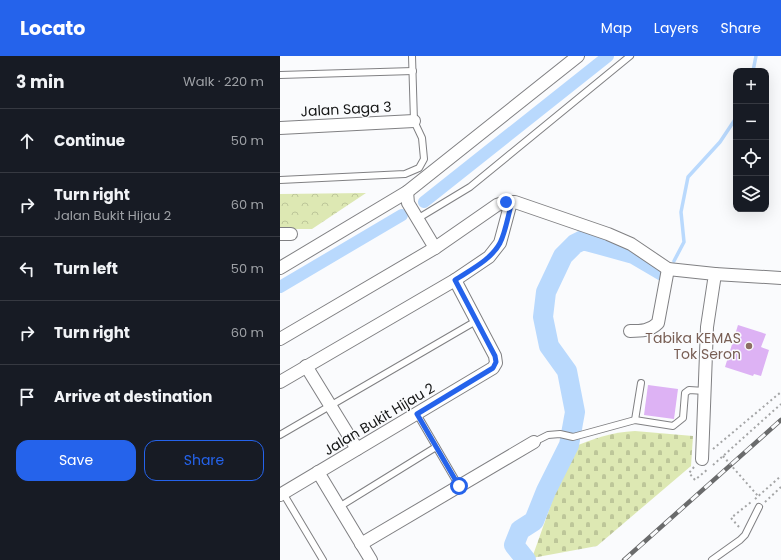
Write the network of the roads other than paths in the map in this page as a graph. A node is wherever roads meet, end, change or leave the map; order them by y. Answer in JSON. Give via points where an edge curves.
{"nodes":[{"id":1,"x":412,"y":56,"type":"edge"},
{"id":2,"x":578,"y":56,"type":"edge"},
{"id":3,"x":630,"y":56,"type":"edge"},
{"id":4,"x":413,"y":71,"type":"junction"},
{"id":5,"x":280,"y":75,"type":"edge"},
{"id":6,"x":414,"y":121,"type":"junction"},
{"id":7,"x":280,"y":128,"type":"edge"},
{"id":8,"x":280,"y":180,"type":"edge"},
{"id":9,"x":407,"y":192,"type":"junction"},
{"id":10,"x":512,"y":202,"type":"junction"},
{"id":11,"x":417,"y":218,"type":"junction"},
{"id":12,"x":435,"y":248,"type":"junction"},
{"id":13,"x":280,"y":268,"type":"edge"},
{"id":14,"x":668,"y":269,"type":"junction"},
{"id":15,"x":715,"y":274,"type":"junction"},
{"id":16,"x":781,"y":278,"type":"edge"},
{"id":17,"x":455,"y":280,"type":"junction"},
{"id":18,"x":476,"y":321,"type":"junction"},
{"id":19,"x":630,"y":331,"type":"dead end"},
{"id":20,"x":280,"y":339,"type":"edge"},
{"id":21,"x":306,"y":366,"type":"junction"},
{"id":22,"x":280,"y":382,"type":"edge"},
{"id":23,"x":641,"y":383,"type":"dead end"},
{"id":24,"x":705,"y":391,"type":"junction"},
{"id":25,"x":330,"y":406,"type":"junction"},
{"id":26,"x":417,"y":414,"type":"junction"},
{"id":27,"x":635,"y":420,"type":"junction"},
{"id":28,"x":280,"y":435,"type":"edge"},
{"id":29,"x":534,"y":442,"type":"joint"},
{"id":30,"x":436,"y":447,"type":"junction"},
{"id":31,"x":356,"y":449,"type":"junction"},
{"id":32,"x":702,"y":459,"type":"road end"},
{"id":33,"x":318,"y":472,"type":"junction"},
{"id":34,"x":459,"y":486,"type":"junction"},
{"id":35,"x":281,"y":494,"type":"edge"},
{"id":36,"x":339,"y":507,"type":"junction"},
{"id":37,"x":759,"y":507,"type":"road end"},
{"id":38,"x":361,"y":544,"type":"junction"},
{"id":39,"x":323,"y":560,"type":"edge"},
{"id":40,"x":370,"y":560,"type":"edge"},
{"id":41,"x":712,"y":560,"type":"edge"}],
"edges":[{"from":1,"to":4,"type":"lane"},
{"from":2,"to":9,"type":"street"},
{"from":3,"to":11,"type":"lane","via":[[470,187]]},
{"from":4,"to":5,"type":"lane"},
{"from":4,"to":6,"type":"lane"},
{"from":6,"to":7,"type":"street","name":"Jalan Saga 3"},
{"from":6,"to":8,"type":"lane","via":[[422,138],[424,159],[414,171],[405,174]]},
{"from":9,"to":11,"type":"street","via":[[408,203]]},
{"from":9,"to":13,"type":"street"},
{"from":10,"to":12,"type":"street","via":[[497,205]]},
{"from":10,"to":14,"type":"street","via":[[608,234],[631,244]]},
{"from":10,"to":17,"type":"street","via":[[500,243],[495,250],[489,258]]},
{"from":11,"to":12,"type":"street"},
{"from":12,"to":20,"type":"street"},
{"from":14,"to":15,"type":"street"},
{"from":14,"to":19,"type":"street","via":[[658,323],[644,331]]},
{"from":15,"to":16,"type":"street"},
{"from":15,"to":24,"type":"street","via":[[707,327]]},
{"from":17,"to":18,"type":"street"},
{"from":17,"to":21,"type":"street"},
{"from":18,"to":25,"type":"lane"},
{"from":18,"to":26,"type":"street","name":"Jalan Bukit Hijau 2","via":[[495,356],[493,368]]},
{"from":21,"to":22,"type":"street"},
{"from":21,"to":25,"type":"street"},
{"from":23,"to":27,"type":"lane"},
{"from":24,"to":27,"type":"lane","via":[[689,390],[685,393],[683,418],[674,426]]},
{"from":24,"to":32,"type":"street"},
{"from":25,"to":28,"type":"lane"},
{"from":25,"to":31,"type":"street"},
{"from":26,"to":30,"type":"lane"},
{"from":26,"to":31,"type":"street","name":"Jalan Bukit Hijau 2"},
{"from":27,"to":29,"type":"lane","via":[[572,437],[548,435]]},
{"from":29,"to":34,"type":"street"},
{"from":30,"to":34,"type":"lane"},
{"from":30,"to":36,"type":"lane"},
{"from":31,"to":33,"type":"street","name":"Jalan Bukit Hijau 2"},
{"from":33,"to":35,"type":"street","name":"Jalan Bukit Hijau 2"},
{"from":33,"to":36,"type":"street"},
{"from":34,"to":38,"type":"street"},
{"from":35,"to":39,"type":"lane"},
{"from":36,"to":38,"type":"street"},
{"from":37,"to":41,"type":"lane","via":[[745,535]]},
{"from":38,"to":40,"type":"street"}]}
